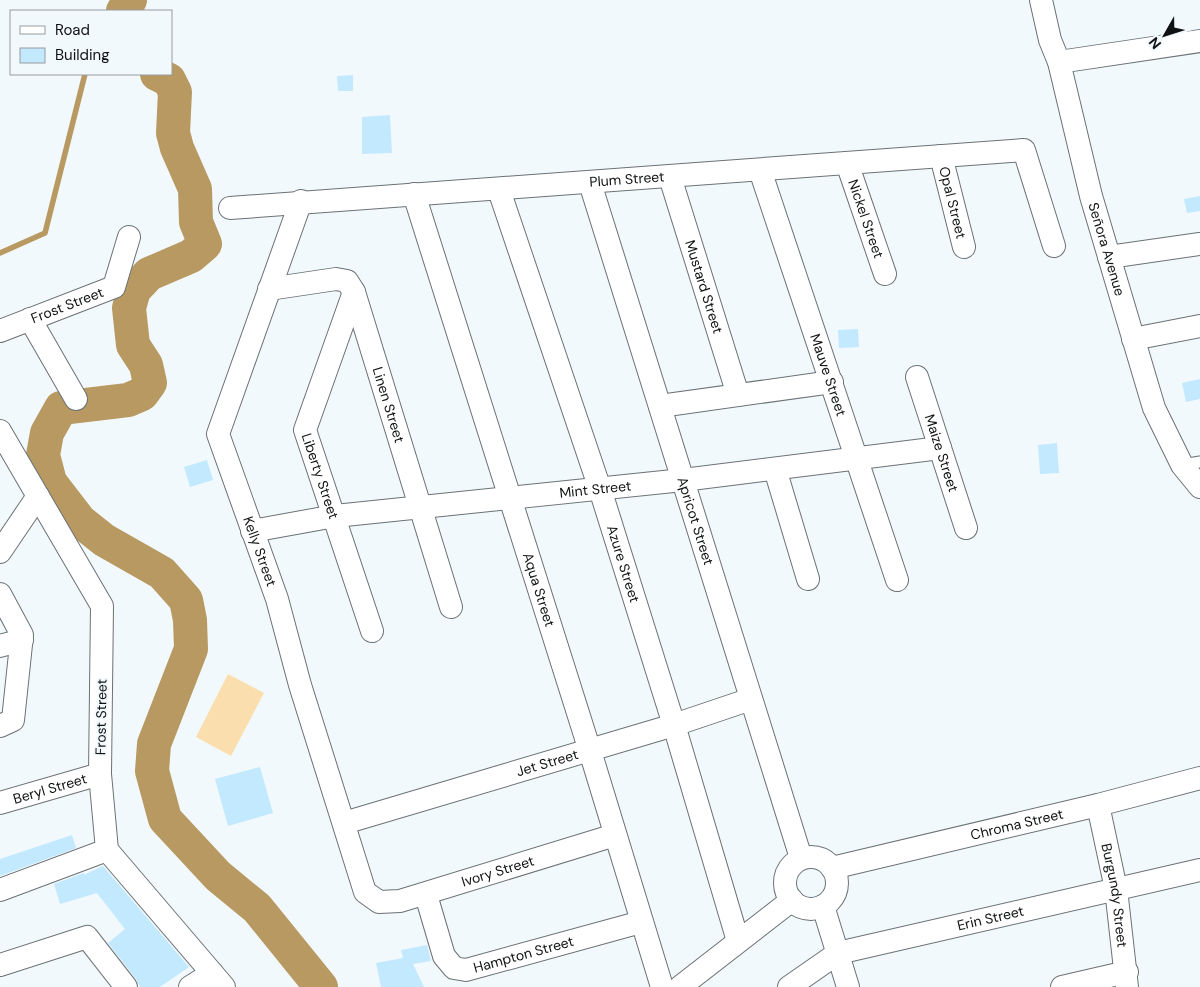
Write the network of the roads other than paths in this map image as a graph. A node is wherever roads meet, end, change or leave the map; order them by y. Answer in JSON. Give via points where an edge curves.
{"nodes":[{"id":1,"x":1040,"y":0,"type":"edge"},
{"id":2,"x":1200,"y":41,"type":"edge"},
{"id":3,"x":1059,"y":62,"type":"junction"},
{"id":4,"x":941,"y":156,"type":"junction"},
{"id":5,"x":847,"y":163,"type":"junction"},
{"id":6,"x":760,"y":170,"type":"junction"},
{"id":7,"x":670,"y":178,"type":"junction"},
{"id":8,"x":590,"y":183,"type":"junction"},
{"id":9,"x":499,"y":190,"type":"junction"},
{"id":10,"x":414,"y":194,"type":"junction"},
{"id":11,"x":301,"y":201,"type":"junction"},
{"id":12,"x":230,"y":208,"type":"dead end"},
{"id":13,"x":129,"y":237,"type":"dead end"},
{"id":14,"x":1200,"y":244,"type":"edge"},
{"id":15,"x":1054,"y":246,"type":"dead end"},
{"id":16,"x":964,"y":248,"type":"dead end"},
{"id":17,"x":1109,"y":257,"type":"junction"},
{"id":18,"x":884,"y":274,"type":"dead end"},
{"id":19,"x":269,"y":289,"type":"junction"},
{"id":20,"x":354,"y":292,"type":"junction"},
{"id":21,"x":30,"y":319,"type":"junction"},
{"id":22,"x":1200,"y":326,"type":"edge"},
{"id":23,"x":0,"y":331,"type":"edge"},
{"id":24,"x":1133,"y":339,"type":"junction"},
{"id":25,"x":917,"y":377,"type":"dead end"},
{"id":26,"x":832,"y":382,"type":"junction"},
{"id":27,"x":738,"y":395,"type":"junction"},
{"id":28,"x":76,"y":399,"type":"dead end"},
{"id":29,"x":660,"y":406,"type":"junction"},
{"id":30,"x":0,"y":432,"type":"edge"},
{"id":31,"x":940,"y":448,"type":"junction"},
{"id":32,"x":857,"y":459,"type":"junction"},
{"id":33,"x":1191,"y":463,"type":"edge"},
{"id":34,"x":775,"y":469,"type":"junction"},
{"id":35,"x":683,"y":480,"type":"junction"},
{"id":36,"x":1200,"y":488,"type":"edge"},
{"id":37,"x":600,"y":489,"type":"junction"},
{"id":38,"x":38,"y":496,"type":"junction"},
{"id":39,"x":510,"y":498,"type":"junction"},
{"id":40,"x":420,"y":508,"type":"junction"},
{"id":41,"x":335,"y":516,"type":"junction"},
{"id":42,"x":966,"y":528,"type":"dead end"},
{"id":43,"x":252,"y":531,"type":"junction"},
{"id":44,"x":0,"y":552,"type":"edge"},
{"id":45,"x":808,"y":579,"type":"dead end"},
{"id":46,"x":897,"y":580,"type":"dead end"},
{"id":47,"x":0,"y":594,"type":"edge"},
{"id":48,"x":450,"y":607,"type":"dead end"},
{"id":49,"x":372,"y":631,"type":"dead end"},
{"id":50,"x":22,"y":640,"type":"junction"},
{"id":51,"x":0,"y":646,"type":"edge"},
{"id":52,"x":751,"y":699,"type":"junction"},
{"id":53,"x":674,"y":725,"type":"junction"},
{"id":54,"x":0,"y":726,"type":"edge"},
{"id":55,"x":590,"y":751,"type":"junction"},
{"id":56,"x":100,"y":774,"type":"junction"},
{"id":57,"x":1200,"y":778,"type":"edge"},
{"id":58,"x":0,"y":803,"type":"edge"},
{"id":59,"x":1098,"y":805,"type":"junction"},
{"id":60,"x":344,"y":823,"type":"junction"},
{"id":61,"x":615,"y":835,"type":"junction"},
{"id":62,"x":107,"y":850,"type":"junction"},
{"id":63,"x":801,"y":858,"type":"junction"},
{"id":64,"x":832,"y":868,"type":"junction"},
{"id":65,"x":1200,"y":870,"type":"edge"},
{"id":66,"x":1116,"y":889,"type":"junction"},
{"id":67,"x":0,"y":890,"type":"edge"},
{"id":68,"x":426,"y":895,"type":"junction"},
{"id":69,"x":792,"y":900,"type":"junction"},
{"id":70,"x":379,"y":902,"type":"joint"},
{"id":71,"x":823,"y":906,"type":"junction"},
{"id":72,"x":641,"y":922,"type":"junction"},
{"id":73,"x":738,"y":941,"type":"junction"},
{"id":74,"x":838,"y":953,"type":"junction"},
{"id":75,"x":0,"y":965,"type":"edge"},
{"id":76,"x":1127,"y":979,"type":"edge"},
{"id":77,"x":218,"y":980,"type":"edge"},
{"id":78,"x":126,"y":987,"type":"edge"},
{"id":79,"x":190,"y":987,"type":"edge"},
{"id":80,"x":662,"y":987,"type":"edge"},
{"id":81,"x":680,"y":987,"type":"edge"},
{"id":82,"x":790,"y":987,"type":"edge"},
{"id":83,"x":848,"y":987,"type":"edge"},
{"id":84,"x":1062,"y":987,"type":"edge"}],
"edges":[{"from":1,"to":3,"type":"street","name":"Señora Avenue"},
{"from":2,"to":3,"type":"street"},
{"from":3,"to":17,"type":"street","name":"Señora Avenue"},
{"from":4,"to":5,"type":"street","name":"Plum Street"},
{"from":4,"to":15,"type":"street","name":"Plum Street","via":[[1024,150]]},
{"from":4,"to":16,"type":"street","name":"Opal Street"},
{"from":5,"to":6,"type":"street","name":"Plum Street"},
{"from":5,"to":18,"type":"street","name":"Nickel Street"},
{"from":6,"to":7,"type":"street","name":"Plum Street"},
{"from":6,"to":26,"type":"street","name":"Mauve Street"},
{"from":7,"to":8,"type":"street","name":"Plum Street"},
{"from":7,"to":27,"type":"street","name":"Mustard Street"},
{"from":8,"to":9,"type":"street","name":"Plum Street"},
{"from":8,"to":29,"type":"street","name":"Apricot Street"},
{"from":9,"to":10,"type":"street","name":"Plum Street"},
{"from":9,"to":37,"type":"street","name":"Azure Street"},
{"from":10,"to":11,"type":"street","name":"Plum Street"},
{"from":10,"to":39,"type":"street","name":"Aqua Street"},
{"from":11,"to":12,"type":"street","name":"Plum Street"},
{"from":11,"to":19,"type":"street","name":"Kelly Street"},
{"from":13,"to":21,"type":"street","name":"Frost Street","via":[[114,287]]},
{"from":14,"to":17,"type":"street"},
{"from":17,"to":24,"type":"street","name":"Señora Avenue"},
{"from":19,"to":20,"type":"street","via":[[336,279],[347,281]]},
{"from":19,"to":43,"type":"street","name":"Kelly Street","via":[[218,434]]},
{"from":20,"to":40,"type":"street","name":"Linen Street"},
{"from":20,"to":41,"type":"street","name":"Liberty Street","via":[[305,430]]},
{"from":21,"to":23,"type":"street","name":"Frost Street"},
{"from":21,"to":28,"type":"street"},
{"from":22,"to":24,"type":"street"},
{"from":24,"to":33,"type":"street","name":"Señora Avenue","via":[[1154,408]]},
{"from":25,"to":31,"type":"street","name":"Maize Street"},
{"from":26,"to":27,"type":"street"},
{"from":26,"to":32,"type":"street","name":"Mauve Street"},
{"from":27,"to":29,"type":"street"},
{"from":29,"to":35,"type":"street","name":"Apricot Street"},
{"from":30,"to":38,"type":"street","name":"Frost Street"},
{"from":31,"to":32,"type":"street","name":"Mint Street"},
{"from":31,"to":42,"type":"street","name":"Maize Street"},
{"from":32,"to":34,"type":"street","name":"Mint Street"},
{"from":32,"to":46,"type":"street","name":"Mauve Street"},
{"from":33,"to":36,"type":"street","name":"Señora Avenue"},
{"from":34,"to":35,"type":"street","name":"Mint Street"},
{"from":34,"to":45,"type":"street"},
{"from":35,"to":37,"type":"street","name":"Mint Street"},
{"from":35,"to":52,"type":"street","name":"Apricot Street"},
{"from":37,"to":39,"type":"street","name":"Mint Street"},
{"from":37,"to":53,"type":"street","name":"Azure Street"},
{"from":38,"to":44,"type":"street"},
{"from":38,"to":56,"type":"street","name":"Frost Street","via":[[102,606]]},
{"from":39,"to":40,"type":"street","name":"Mint Street"},
{"from":39,"to":55,"type":"street","name":"Aqua Street"},
{"from":40,"to":41,"type":"street","name":"Mint Street"},
{"from":40,"to":48,"type":"street","name":"Linen Street"},
{"from":41,"to":43,"type":"street","name":"Mint Street"},
{"from":41,"to":49,"type":"street","name":"Liberty Street"},
{"from":43,"to":60,"type":"street","name":"Kelly Street","via":[[277,599],[300,685]]},
{"from":47,"to":50,"type":"street"},
{"from":50,"to":51,"type":"street"},
{"from":50,"to":54,"type":"street","via":[[13,720]]},
{"from":52,"to":53,"type":"street","name":"Jet Street"},
{"from":52,"to":63,"type":"street","name":"Apricot Street"},
{"from":53,"to":55,"type":"street","name":"Jet Street"},
{"from":53,"to":73,"type":"street","name":"Azure Street"},
{"from":55,"to":60,"type":"street","name":"Jet Street"},
{"from":55,"to":61,"type":"street","name":"Aqua Street"},
{"from":56,"to":58,"type":"street","name":"Beryl Street"},
{"from":56,"to":62,"type":"street","name":"Frost Street"},
{"from":57,"to":59,"type":"street","name":"Chroma Street"},
{"from":59,"to":64,"type":"street","name":"Chroma Street"},
{"from":59,"to":66,"type":"street","name":"Burgundy Street"},
{"from":60,"to":70,"type":"street","name":"Kelly Street","via":[[366,892]]},
{"from":61,"to":68,"type":"street","name":"Ivory Street"},
{"from":61,"to":72,"type":"street","name":"Aqua Street"},
{"from":62,"to":67,"type":"street"},
{"from":62,"to":77,"type":"street"},
{"from":63,"to":64,"type":"street","via":[[822,859]]},
{"from":63,"to":69,"type":"street","via":[[786,875],[785,884]]},
{"from":64,"to":71,"type":"street","via":[[837,887],[835,895]]},
{"from":65,"to":66,"type":"street","name":"Erin Street"},
{"from":66,"to":74,"type":"street","name":"Erin Street"},
{"from":66,"to":76,"type":"street","name":"Burgundy Street"},
{"from":68,"to":70,"type":"street","name":"Ivory Street"},
{"from":68,"to":72,"type":"street","name":"Hampton Street","via":[[444,956],[454,968],[466,970]]},
{"from":69,"to":71,"type":"street","via":[[807,909]]},
{"from":69,"to":73,"type":"street"},
{"from":71,"to":74,"type":"street"},
{"from":72,"to":80,"type":"street","name":"Aqua Street"},
{"from":73,"to":81,"type":"street"},
{"from":74,"to":82,"type":"street","name":"Erin Street"},
{"from":74,"to":83,"type":"street"},
{"from":75,"to":78,"type":"street","via":[[86,937]]},
{"from":76,"to":84,"type":"street"},
{"from":77,"to":79,"type":"street"}]}
